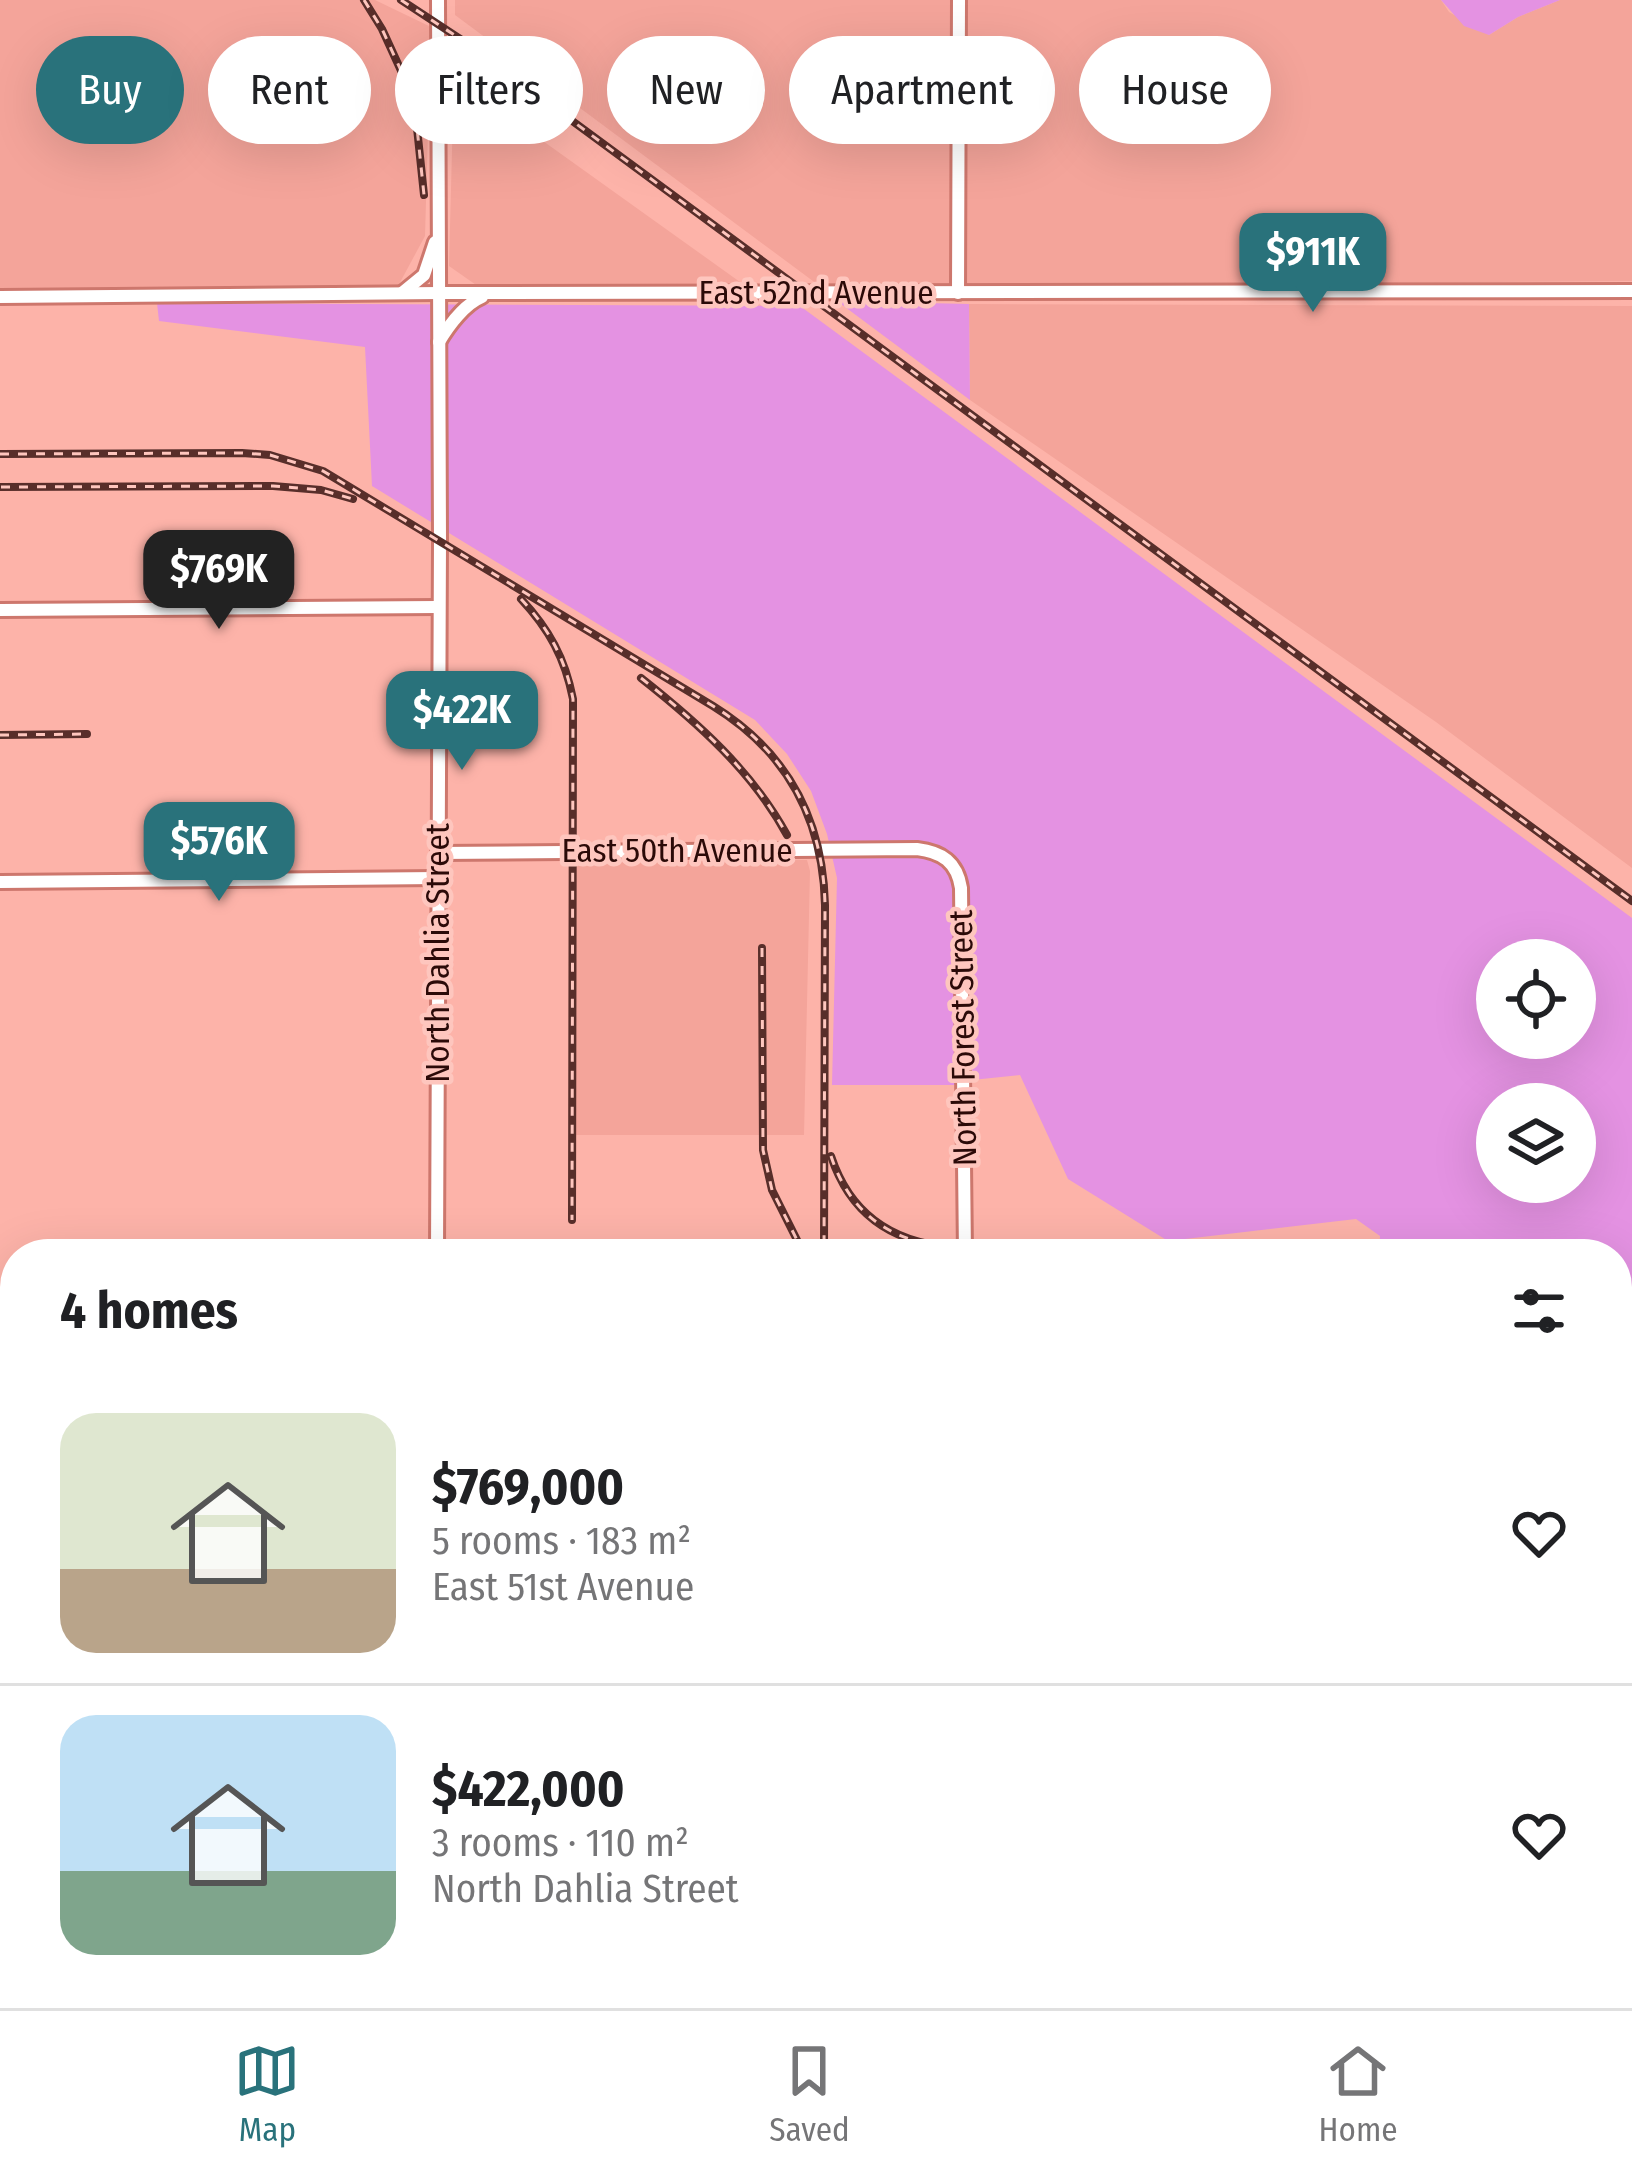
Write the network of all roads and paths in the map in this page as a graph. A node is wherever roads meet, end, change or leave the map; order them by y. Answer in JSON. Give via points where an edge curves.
{"nodes":[{"id":1,"x":438,"y":0,"type":"edge"},
{"id":2,"x":959,"y":0,"type":"edge"},
{"id":3,"x":439,"y":223,"type":"junction"},
{"id":4,"x":1632,"y":291,"type":"edge"},
{"id":5,"x":402,"y":293,"type":"junction"},
{"id":6,"x":439,"y":293,"type":"junction"},
{"id":7,"x":500,"y":293,"type":"junction"},
{"id":8,"x":958,"y":293,"type":"junction"},
{"id":9,"x":0,"y":297,"type":"edge"},
{"id":10,"x":439,"y":343,"type":"junction"},
{"id":11,"x":438,"y":607,"type":"junction"},
{"id":12,"x":0,"y":610,"type":"edge"},
{"id":13,"x":917,"y":850,"type":"joint"},
{"id":14,"x":438,"y":853,"type":"junction"},
{"id":15,"x":438,"y":878,"type":"junction"},
{"id":16,"x":0,"y":882,"type":"edge"},
{"id":17,"x":437,"y":1239,"type":"edge"},
{"id":18,"x":964,"y":1239,"type":"edge"}],
"edges":[{"from":1,"to":3,"type":"street","name":"North Dahlia Street"},
{"from":2,"to":8,"type":"street"},
{"from":3,"to":5,"type":"street","via":[[424,275]]},
{"from":3,"to":6,"type":"street","name":"North Dahlia Street"},
{"from":4,"to":8,"type":"street","name":"East 52nd Avenue"},
{"from":5,"to":6,"type":"street","name":"East 52nd Avenue"},
{"from":5,"to":9,"type":"street","name":"East 52nd Avenue"},
{"from":6,"to":7,"type":"street","name":"East 52nd Avenue"},
{"from":6,"to":10,"type":"street","name":"North Dahlia Street"},
{"from":7,"to":8,"type":"street","name":"East 52nd Avenue"},
{"from":7,"to":10,"type":"street","via":[[472,301]]},
{"from":10,"to":11,"type":"street","name":"North Dahlia Street"},
{"from":11,"to":12,"type":"street"},
{"from":11,"to":14,"type":"street","name":"North Dahlia Street"},
{"from":13,"to":14,"type":"street","name":"East 50th Avenue"},
{"from":13,"to":18,"type":"street","name":"North Forest Street","via":[[947,859],[961,883]]},
{"from":14,"to":15,"type":"street","name":"North Dahlia Street"},
{"from":15,"to":16,"type":"street"},
{"from":15,"to":17,"type":"street","name":"North Dahlia Street"}]}
